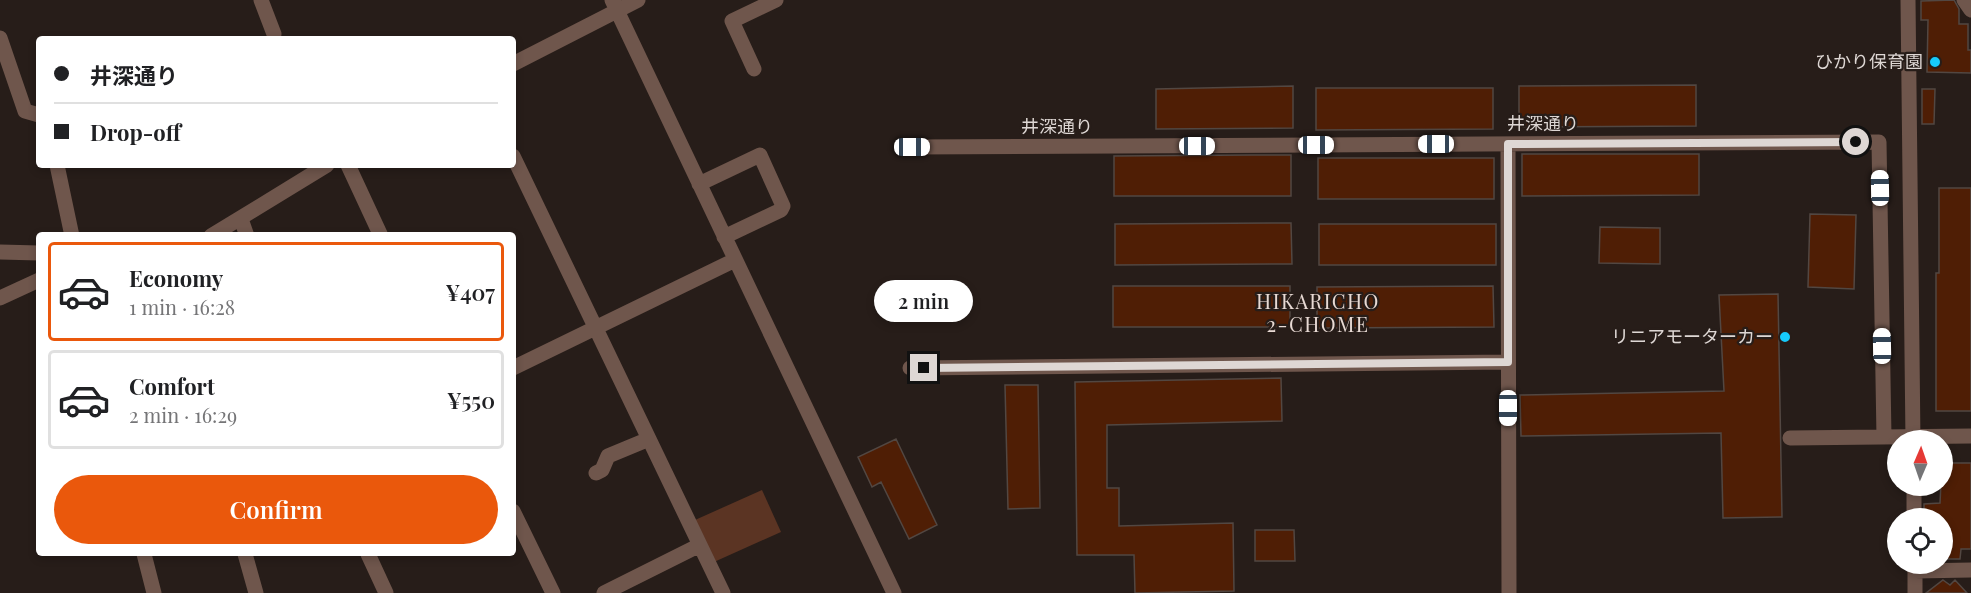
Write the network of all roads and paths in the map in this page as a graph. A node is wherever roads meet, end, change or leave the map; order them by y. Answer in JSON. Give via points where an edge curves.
{"nodes":[{"id":1,"x":261,"y":0,"type":"edge"},
{"id":2,"x":638,"y":0,"type":"edge"},
{"id":3,"x":776,"y":0,"type":"edge"},
{"id":4,"x":1908,"y":0,"type":"edge"},
{"id":5,"x":1964,"y":0,"type":"edge"},
{"id":6,"x":615,"y":6,"type":"edge"},
{"id":7,"x":1971,"y":10,"type":"edge"},
{"id":8,"x":274,"y":34,"type":"dead end"},
{"id":9,"x":2,"y":48,"type":"edge"},
{"id":10,"x":516,"y":62,"type":"edge"},
{"id":11,"x":754,"y":69,"type":"dead end"},
{"id":12,"x":36,"y":114,"type":"edge"},
{"id":13,"x":1508,"y":144,"type":"junction"},
{"id":14,"x":912,"y":147,"type":"dead end"},
{"id":15,"x":516,"y":162,"type":"edge"},
{"id":16,"x":58,"y":168,"type":"edge"},
{"id":17,"x":322,"y":168,"type":"edge"},
{"id":18,"x":349,"y":168,"type":"edge"},
{"id":19,"x":699,"y":184,"type":"junction"},
{"id":20,"x":241,"y":219,"type":"junction"},
{"id":21,"x":71,"y":232,"type":"edge"},
{"id":22,"x":218,"y":232,"type":"edge"},
{"id":23,"x":246,"y":232,"type":"edge"},
{"id":24,"x":379,"y":232,"type":"edge"},
{"id":25,"x":724,"y":237,"type":"junction"},
{"id":26,"x":0,"y":252,"type":"edge"},
{"id":27,"x":36,"y":253,"type":"edge"},
{"id":28,"x":735,"y":261,"type":"junction"},
{"id":29,"x":36,"y":281,"type":"edge"},
{"id":30,"x":0,"y":298,"type":"edge"},
{"id":31,"x":596,"y":328,"type":"junction"},
{"id":32,"x":1508,"y":362,"type":"junction"},
{"id":33,"x":516,"y":367,"type":"edge"},
{"id":34,"x":910,"y":368,"type":"dead end"},
{"id":35,"x":1913,"y":430,"type":"edge"},
{"id":36,"x":1971,"y":436,"type":"edge"},
{"id":37,"x":1884,"y":437,"type":"junction"},
{"id":38,"x":1887,"y":437,"type":"edge"},
{"id":39,"x":1953,"y":437,"type":"edge"},
{"id":40,"x":1790,"y":438,"type":"dead end"},
{"id":41,"x":649,"y":439,"type":"junction"},
{"id":42,"x":596,"y":473,"type":"dead end"},
{"id":43,"x":516,"y":517,"type":"edge"},
{"id":44,"x":700,"y":545,"type":"junction"},
{"id":45,"x":145,"y":556,"type":"edge"},
{"id":46,"x":245,"y":556,"type":"edge"},
{"id":47,"x":369,"y":556,"type":"edge"},
{"id":48,"x":1953,"y":569,"type":"edge"},
{"id":49,"x":1971,"y":570,"type":"edge"},
{"id":50,"x":1915,"y":574,"type":"edge"},
{"id":51,"x":154,"y":593,"type":"edge"},
{"id":52,"x":256,"y":593,"type":"edge"},
{"id":53,"x":386,"y":593,"type":"edge"},
{"id":54,"x":553,"y":593,"type":"edge"},
{"id":55,"x":604,"y":593,"type":"edge"},
{"id":56,"x":723,"y":593,"type":"edge"},
{"id":57,"x":894,"y":593,"type":"edge"},
{"id":58,"x":1509,"y":593,"type":"edge"},
{"id":59,"x":1915,"y":593,"type":"edge"}],
"edges":[{"from":1,"to":8,"type":"street"},
{"from":2,"to":6,"type":"street"},
{"from":3,"to":11,"type":"street","via":[[732,21]]},
{"from":4,"to":35,"type":"street"},
{"from":5,"to":7,"type":"street"},
{"from":6,"to":10,"type":"street"},
{"from":6,"to":19,"type":"street"},
{"from":9,"to":12,"type":"street","via":[[25,111]]},
{"from":13,"to":14,"type":"street","name":"井深通り"},
{"from":13,"to":32,"type":"street"},
{"from":13,"to":37,"type":"street","name":"井深通り","via":[[1879,142]]},
{"from":15,"to":31,"type":"street"},
{"from":16,"to":21,"type":"street"},
{"from":17,"to":20,"type":"street"},
{"from":18,"to":24,"type":"street"},
{"from":19,"to":25,"type":"street"},
{"from":19,"to":25,"type":"street","via":[[760,155],[783,206]]},
{"from":20,"to":22,"type":"street"},
{"from":20,"to":23,"type":"street"},
{"from":25,"to":28,"type":"street"},
{"from":26,"to":27,"type":"street"},
{"from":28,"to":31,"type":"street"},
{"from":28,"to":57,"type":"street"},
{"from":29,"to":30,"type":"street"},
{"from":31,"to":33,"type":"street"},
{"from":31,"to":41,"type":"street"},
{"from":32,"to":34,"type":"street"},
{"from":32,"to":58,"type":"street"},
{"from":36,"to":39,"type":"street"},
{"from":37,"to":38,"type":"street"},
{"from":37,"to":40,"type":"street"},
{"from":41,"to":42,"type":"street","via":[[608,456],[602,470]]},
{"from":41,"to":44,"type":"street"},
{"from":43,"to":54,"type":"street"},
{"from":44,"to":55,"type":"street"},
{"from":44,"to":56,"type":"street"},
{"from":45,"to":51,"type":"street"},
{"from":46,"to":52,"type":"street"},
{"from":47,"to":53,"type":"street"},
{"from":48,"to":49,"type":"street"},
{"from":50,"to":59,"type":"street"}]}
